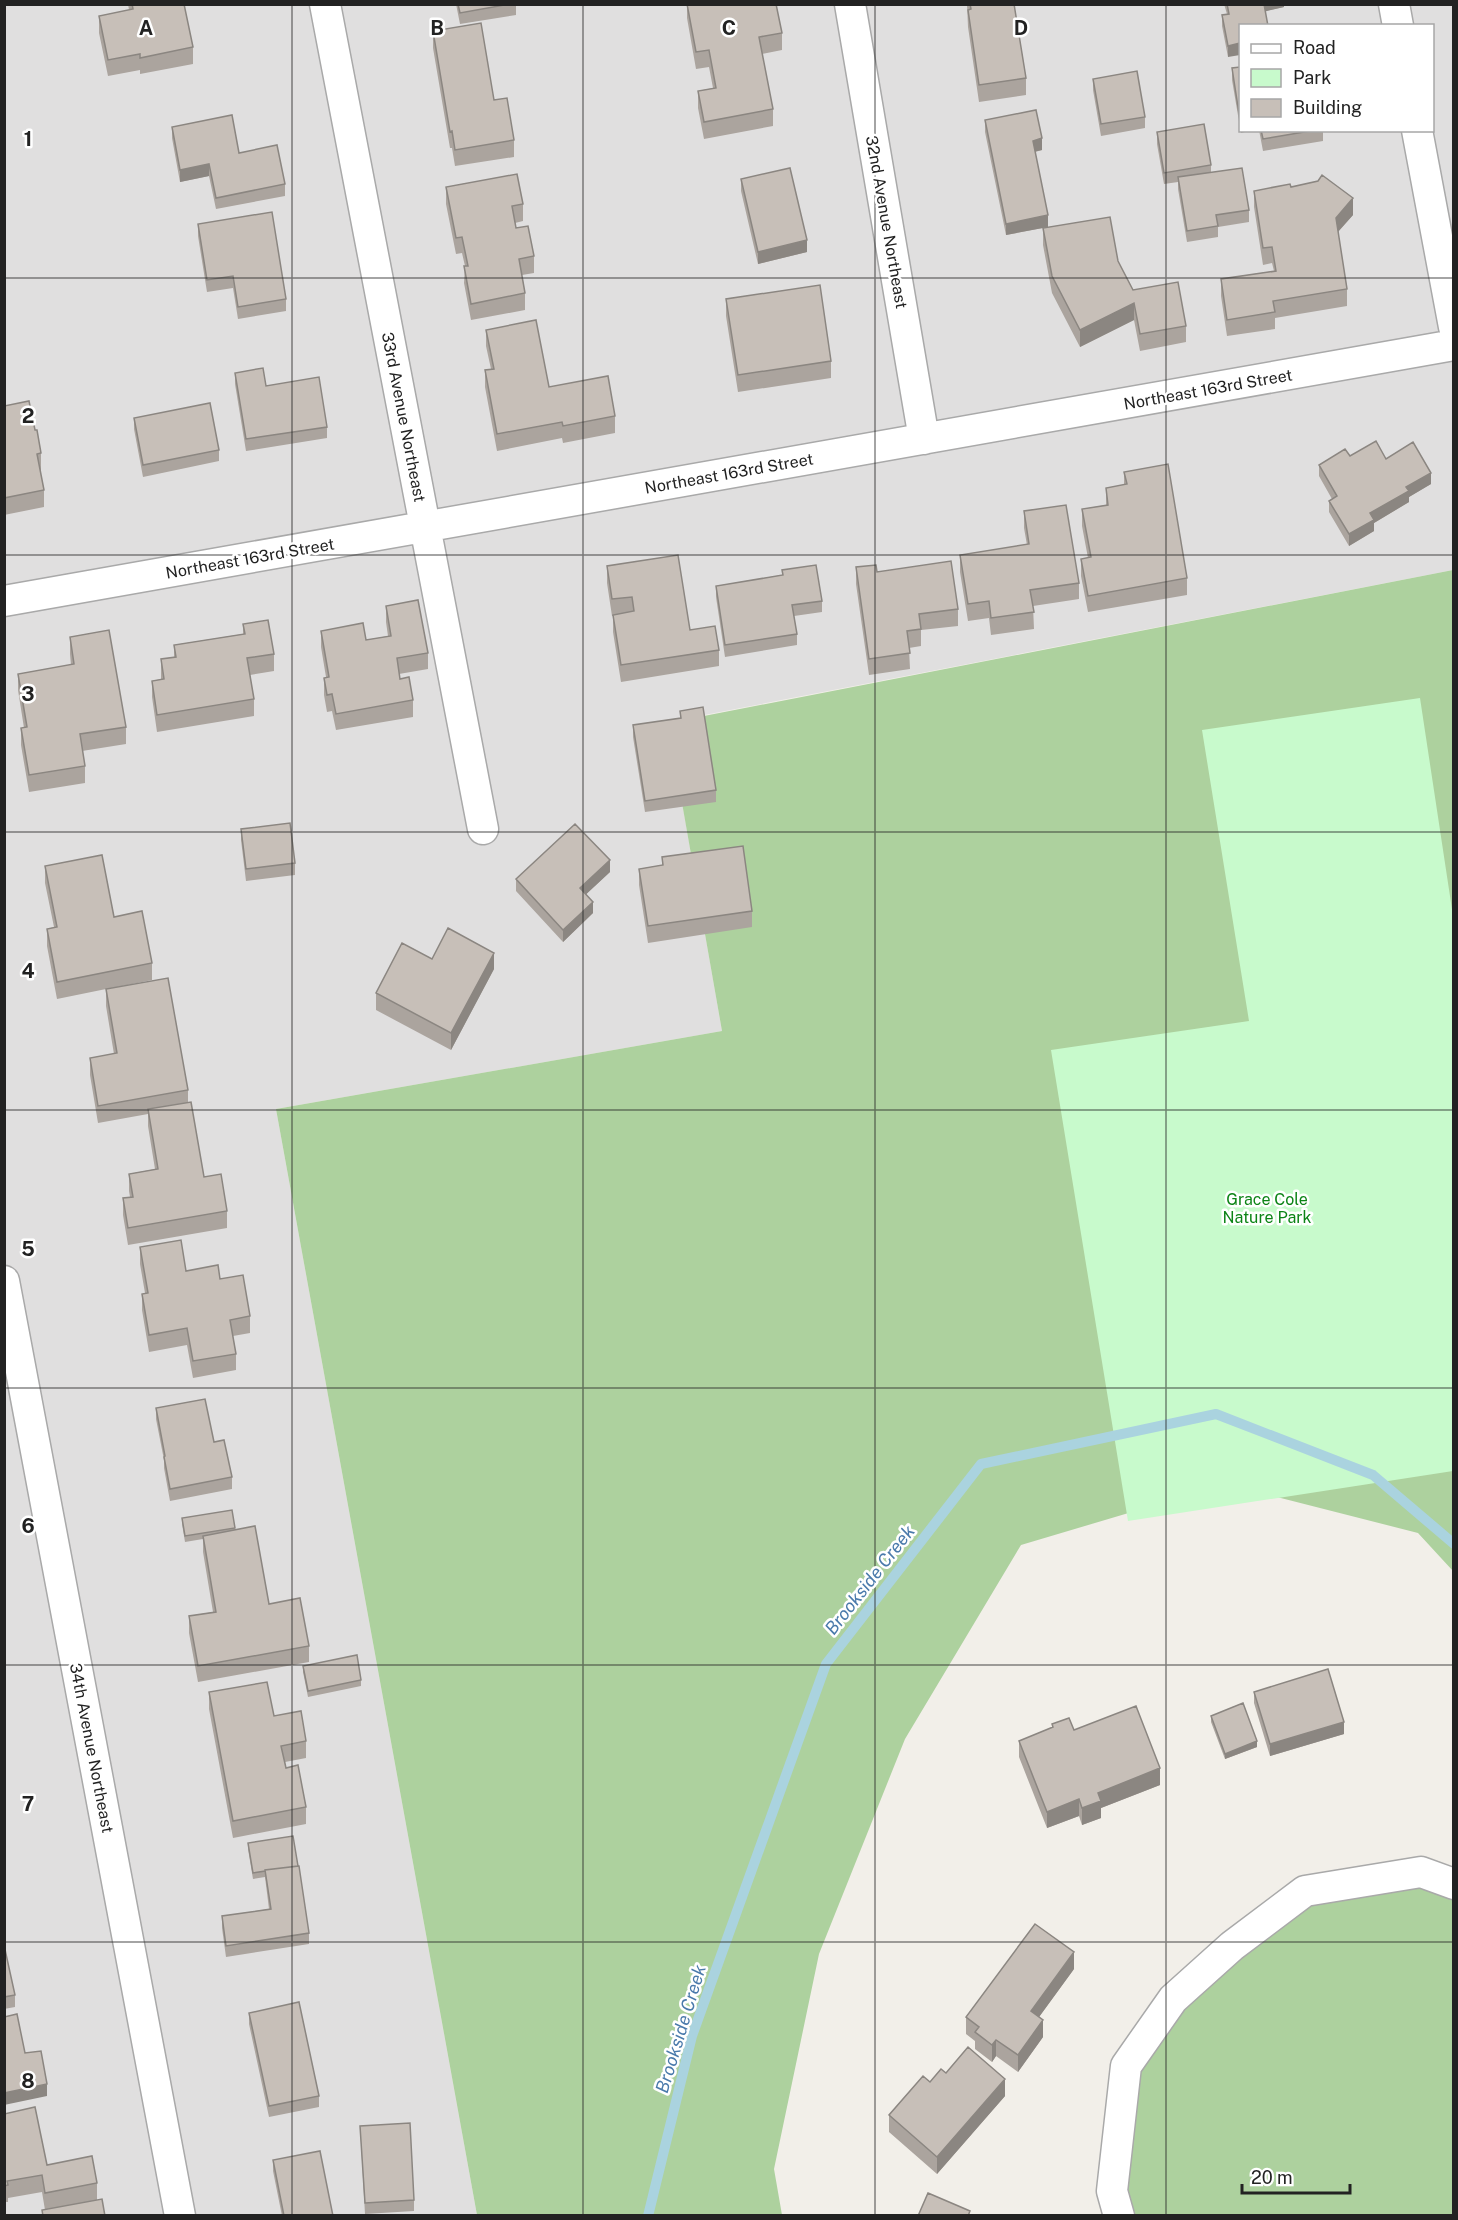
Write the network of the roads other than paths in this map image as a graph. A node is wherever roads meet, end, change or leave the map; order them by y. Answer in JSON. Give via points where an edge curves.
{"nodes":[{"id":1,"x":325,"y":4,"type":"edge"},
{"id":2,"x":850,"y":4,"type":"edge"},
{"id":3,"x":1394,"y":4,"type":"edge"},
{"id":4,"x":1398,"y":24,"type":"edge"},
{"id":5,"x":1417,"y":132,"type":"edge"},
{"id":6,"x":1454,"y":327,"type":"edge"},
{"id":7,"x":1454,"y":345,"type":"edge"},
{"id":8,"x":924,"y":439,"type":"junction"},
{"id":9,"x":424,"y":527,"type":"junction"},
{"id":10,"x":4,"y":601,"type":"edge"},
{"id":11,"x":483,"y":829,"type":"dead end"},
{"id":12,"x":4,"y":1281,"type":"edge"},
{"id":13,"x":1454,"y":1884,"type":"edge"},
{"id":14,"x":180,"y":2216,"type":"edge"},
{"id":15,"x":1119,"y":2216,"type":"edge"}],
"edges":[{"from":1,"to":9,"type":"street","name":"33rd Avenue Northeast"},
{"from":2,"to":8,"type":"street","name":"32nd Avenue Northeast"},
{"from":3,"to":4,"type":"street"},
{"from":5,"to":6,"type":"street"},
{"from":7,"to":8,"type":"street","name":"Northeast 163rd Street"},
{"from":8,"to":9,"type":"street","name":"Northeast 163rd Street"},
{"from":9,"to":10,"type":"street","name":"Northeast 163rd Street"},
{"from":9,"to":11,"type":"street","name":"33rd Avenue Northeast"},
{"from":12,"to":14,"type":"street","name":"34th Avenue Northeast"},
{"from":13,"to":15,"type":"street","via":[[1421,1872],[1305,1891],[1232,1946],[1173,1999],[1126,2066],[1112,2191]]}]}
